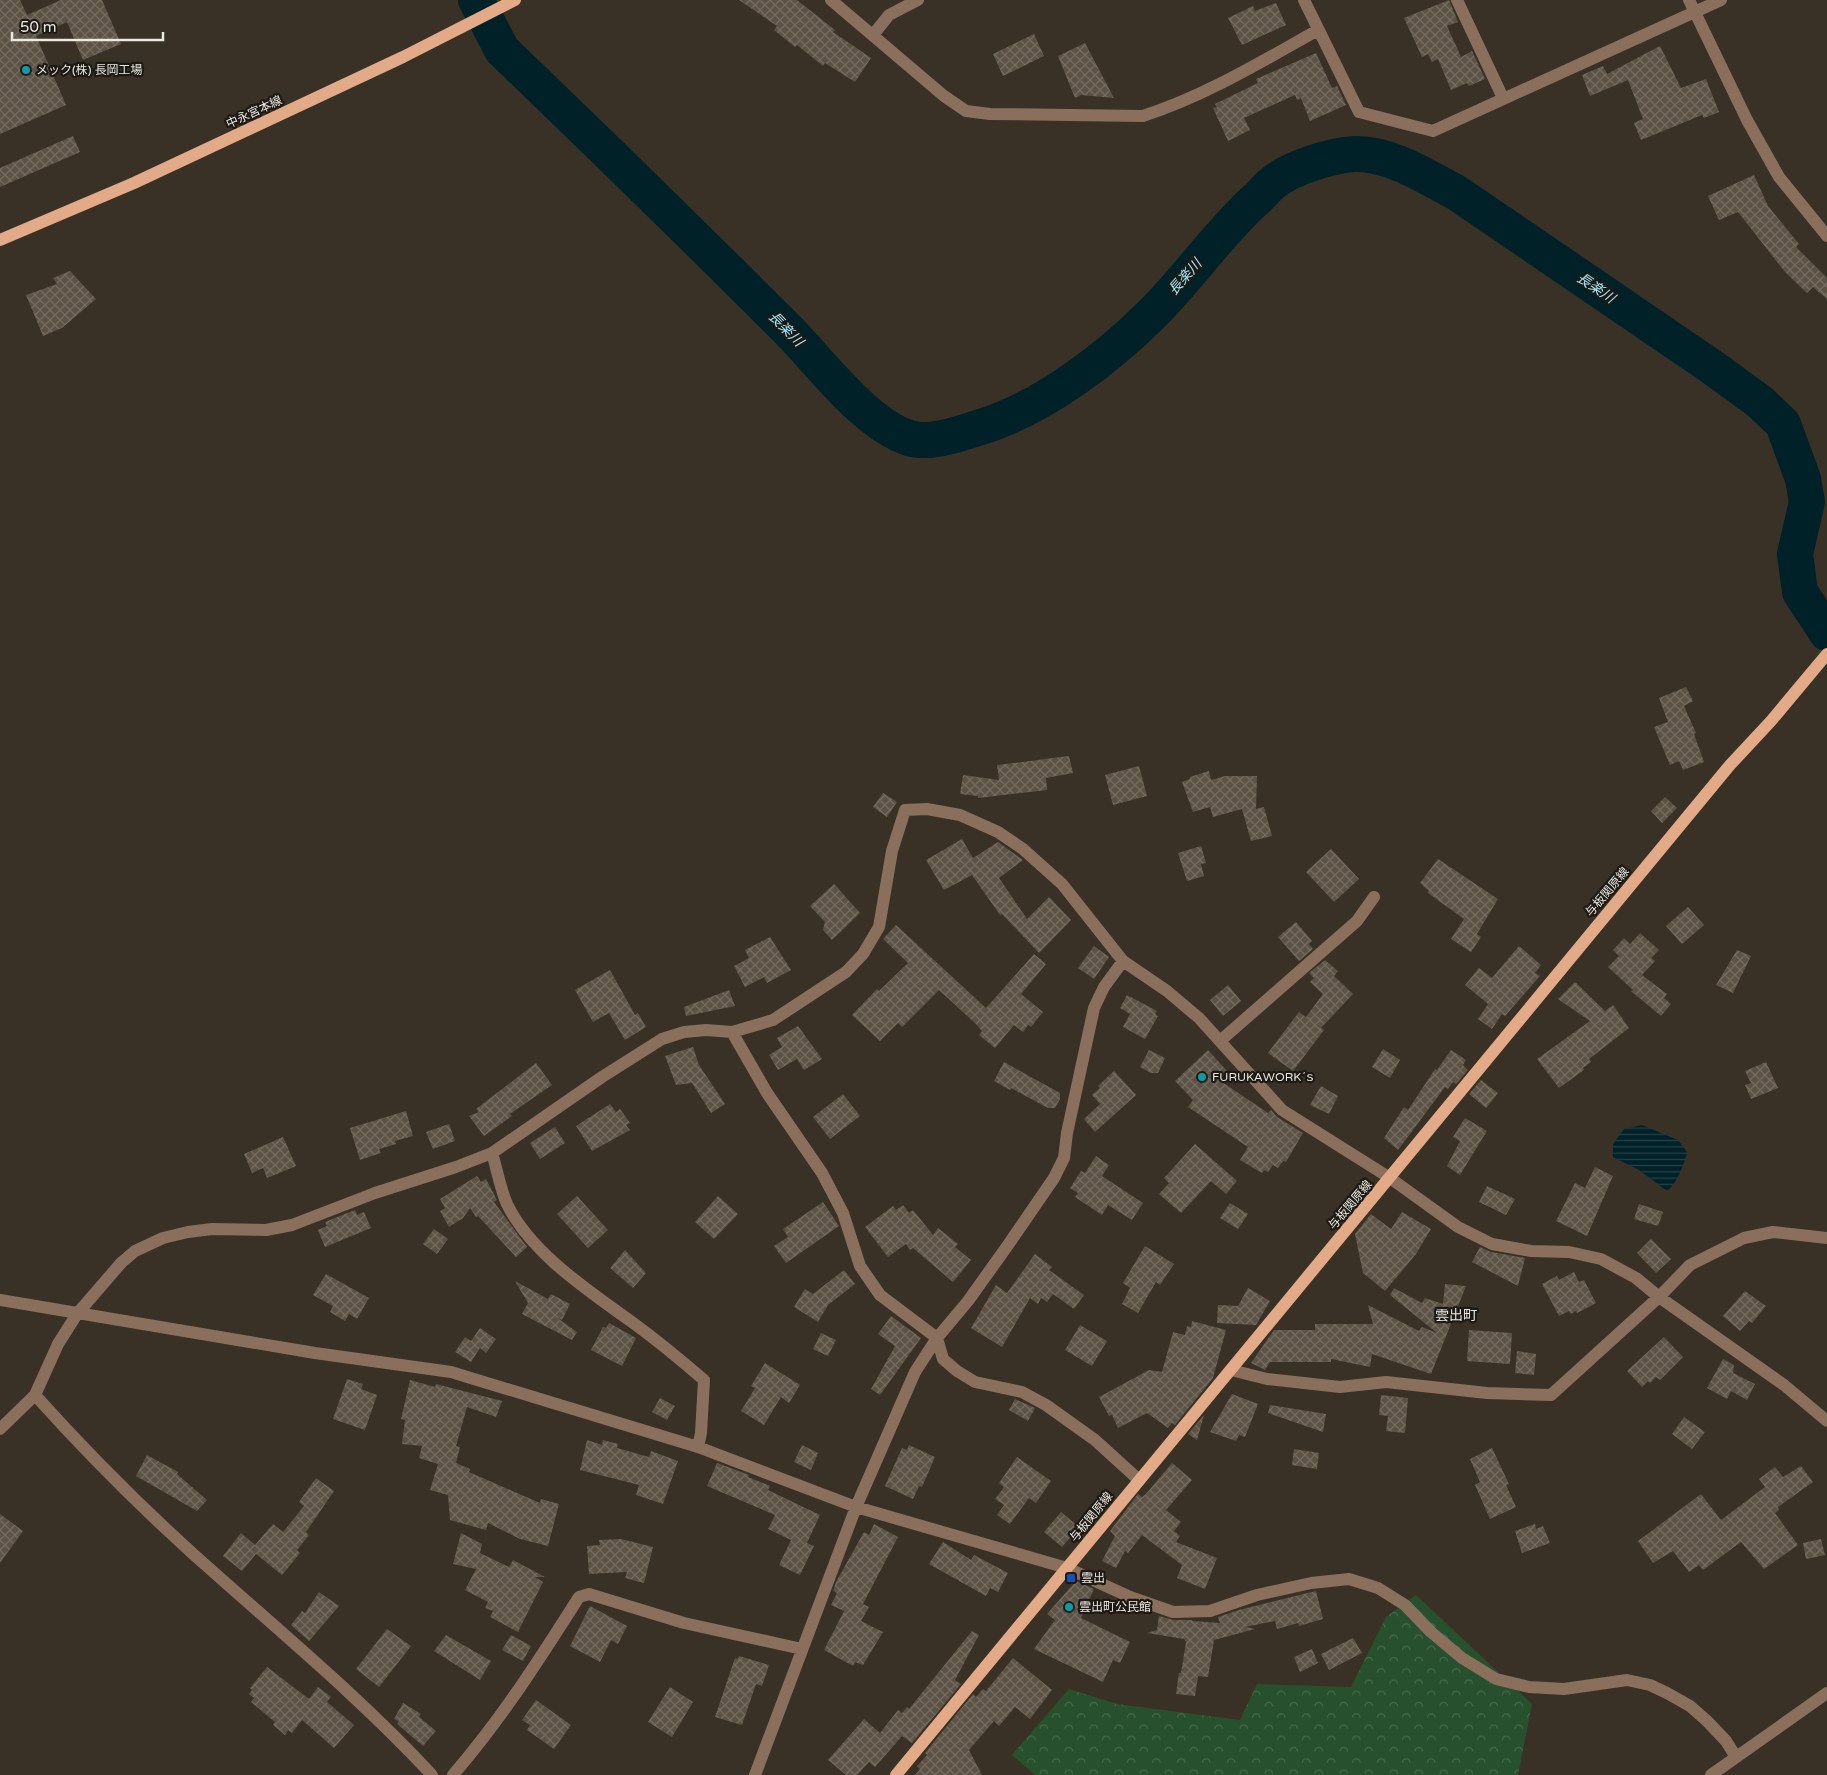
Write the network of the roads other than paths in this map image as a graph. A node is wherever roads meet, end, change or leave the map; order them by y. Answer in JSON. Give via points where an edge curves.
{"nodes":[{"id":1,"x":831,"y":0,"type":"edge"},
{"id":2,"x":918,"y":0,"type":"edge"},
{"id":3,"x":1304,"y":0,"type":"edge"},
{"id":4,"x":1457,"y":0,"type":"edge"},
{"id":5,"x":1689,"y":0,"type":"edge"},
{"id":6,"x":1721,"y":0,"type":"edge"},
{"id":7,"x":510,"y":2,"type":"edge"},
{"id":8,"x":1694,"y":12,"type":"junction"},
{"id":9,"x":1318,"y":30,"type":"junction"},
{"id":10,"x":873,"y":35,"type":"junction"},
{"id":11,"x":1503,"y":98,"type":"junction"},
{"id":12,"x":1827,"y":236,"type":"edge"},
{"id":13,"x":0,"y":240,"type":"edge"},
{"id":14,"x":1827,"y":654,"type":"edge"},
{"id":15,"x":1374,"y":897,"type":"dead end"},
{"id":16,"x":1123,"y":961,"type":"junction"},
{"id":17,"x":732,"y":1032,"type":"junction"},
{"id":18,"x":1220,"y":1041,"type":"junction"},
{"id":19,"x":492,"y":1153,"type":"junction"},
{"id":20,"x":1390,"y":1178,"type":"junction"},
{"id":21,"x":1827,"y":1238,"type":"edge"},
{"id":22,"x":1659,"y":1297,"type":"junction"},
{"id":23,"x":0,"y":1300,"type":"edge"},
{"id":24,"x":77,"y":1314,"type":"junction"},
{"id":25,"x":937,"y":1338,"type":"junction"},
{"id":26,"x":1232,"y":1370,"type":"junction"},
{"id":27,"x":35,"y":1395,"type":"junction"},
{"id":28,"x":1827,"y":1421,"type":"edge"},
{"id":29,"x":0,"y":1429,"type":"edge"},
{"id":30,"x":698,"y":1447,"type":"junction"},
{"id":31,"x":1139,"y":1480,"type":"junction"},
{"id":32,"x":856,"y":1507,"type":"junction"},
{"id":33,"x":1067,"y":1568,"type":"junction"},
{"id":34,"x":802,"y":1649,"type":"junction"},
{"id":35,"x":1827,"y":1693,"type":"edge"},
{"id":36,"x":1736,"y":1757,"type":"junction"},
{"id":37,"x":432,"y":1775,"type":"edge"},
{"id":38,"x":453,"y":1775,"type":"edge"},
{"id":39,"x":755,"y":1775,"type":"edge"},
{"id":40,"x":896,"y":1775,"type":"edge"},
{"id":41,"x":1712,"y":1775,"type":"edge"}],
"edges":[{"from":1,"to":10,"type":"street"},
{"from":2,"to":10,"type":"street","via":[[889,15]]},
{"from":3,"to":9,"type":"street"},
{"from":4,"to":11,"type":"street"},
{"from":5,"to":8,"type":"street"},
{"from":6,"to":8,"type":"street"},
{"from":7,"to":13,"type":"main road","name":"中永宮本線","via":[[455,32],[134,183]]},
{"from":8,"to":11,"type":"street"},
{"from":8,"to":12,"type":"street","via":[[1747,120],[1780,177]]},
{"from":9,"to":10,"type":"street","via":[[1240,74],[1143,116],[990,114],[966,110],[944,96]]},
{"from":9,"to":11,"type":"street","via":[[1359,112],[1433,131]]},
{"from":14,"to":20,"type":"main road","name":"与板関原線","via":[[1771,722],[1717,780]]},
{"from":15,"to":18,"type":"street","via":[[1357,921]]},
{"from":16,"to":17,"type":"street","via":[[1062,884],[1023,849],[998,832],[960,815],[927,809],[905,810],[892,851],[879,927],[863,954],[846,972],[773,1020]]},
{"from":16,"to":18,"type":"street","via":[[1180,1002]]},
{"from":16,"to":25,"type":"street","via":[[1104,987],[1094,1008],[1064,1158],[1054,1178],[968,1301]]},
{"from":17,"to":19,"type":"street","via":[[684,1032],[662,1039],[602,1076]]},
{"from":17,"to":25,"type":"street","via":[[767,1093],[822,1174],[843,1213],[860,1266],[869,1281],[880,1295]]},
{"from":18,"to":20,"type":"street","via":[[1282,1110]]},
{"from":19,"to":24,"type":"street","via":[[315,1214],[292,1225],[266,1230],[212,1229],[163,1238],[136,1251],[121,1263]]},
{"from":19,"to":30,"type":"street","via":[[506,1202],[517,1222],[587,1292],[704,1380]]},
{"from":20,"to":22,"type":"street","via":[[1458,1227],[1492,1244],[1569,1252],[1601,1259],[1636,1278]]},
{"from":20,"to":26,"type":"main road","name":"与板関原線"},
{"from":21,"to":22,"type":"street","via":[[1773,1232],[1744,1238],[1690,1265]]},
{"from":22,"to":26,"type":"street","via":[[1551,1395],[1487,1393],[1386,1382],[1340,1387],[1267,1379]]},
{"from":22,"to":28,"type":"street","via":[[1784,1385]]},
{"from":23,"to":24,"type":"street"},
{"from":24,"to":27,"type":"street","via":[[58,1344]]},
{"from":24,"to":30,"type":"street","via":[[451,1372]]},
{"from":25,"to":31,"type":"street","via":[[944,1360],[957,1372],[975,1382],[1022,1392],[1046,1405],[1096,1440]]},
{"from":25,"to":32,"type":"street","via":[[915,1372]]},
{"from":26,"to":31,"type":"main road","name":"与板関原線"},
{"from":27,"to":29,"type":"street"},
{"from":27,"to":37,"type":"street","via":[[97,1464],[397,1736]]},
{"from":30,"to":32,"type":"street"},
{"from":31,"to":33,"type":"main road","name":"与板関原線"},
{"from":32,"to":33,"type":"street"},
{"from":32,"to":34,"type":"street"},
{"from":33,"to":36,"type":"street","via":[[1130,1597],[1173,1612],[1210,1611],[1293,1586],[1349,1579],[1378,1588],[1405,1605],[1462,1658],[1496,1679],[1528,1687],[1564,1689],[1627,1680],[1650,1685],[1690,1706],[1707,1720]]},
{"from":33,"to":40,"type":"main road","name":"与板関原線"},
{"from":34,"to":38,"type":"street","via":[[684,1623],[589,1594],[579,1597],[521,1690]]},
{"from":34,"to":39,"type":"street"},
{"from":35,"to":36,"type":"street"},
{"from":36,"to":41,"type":"street"}]}
